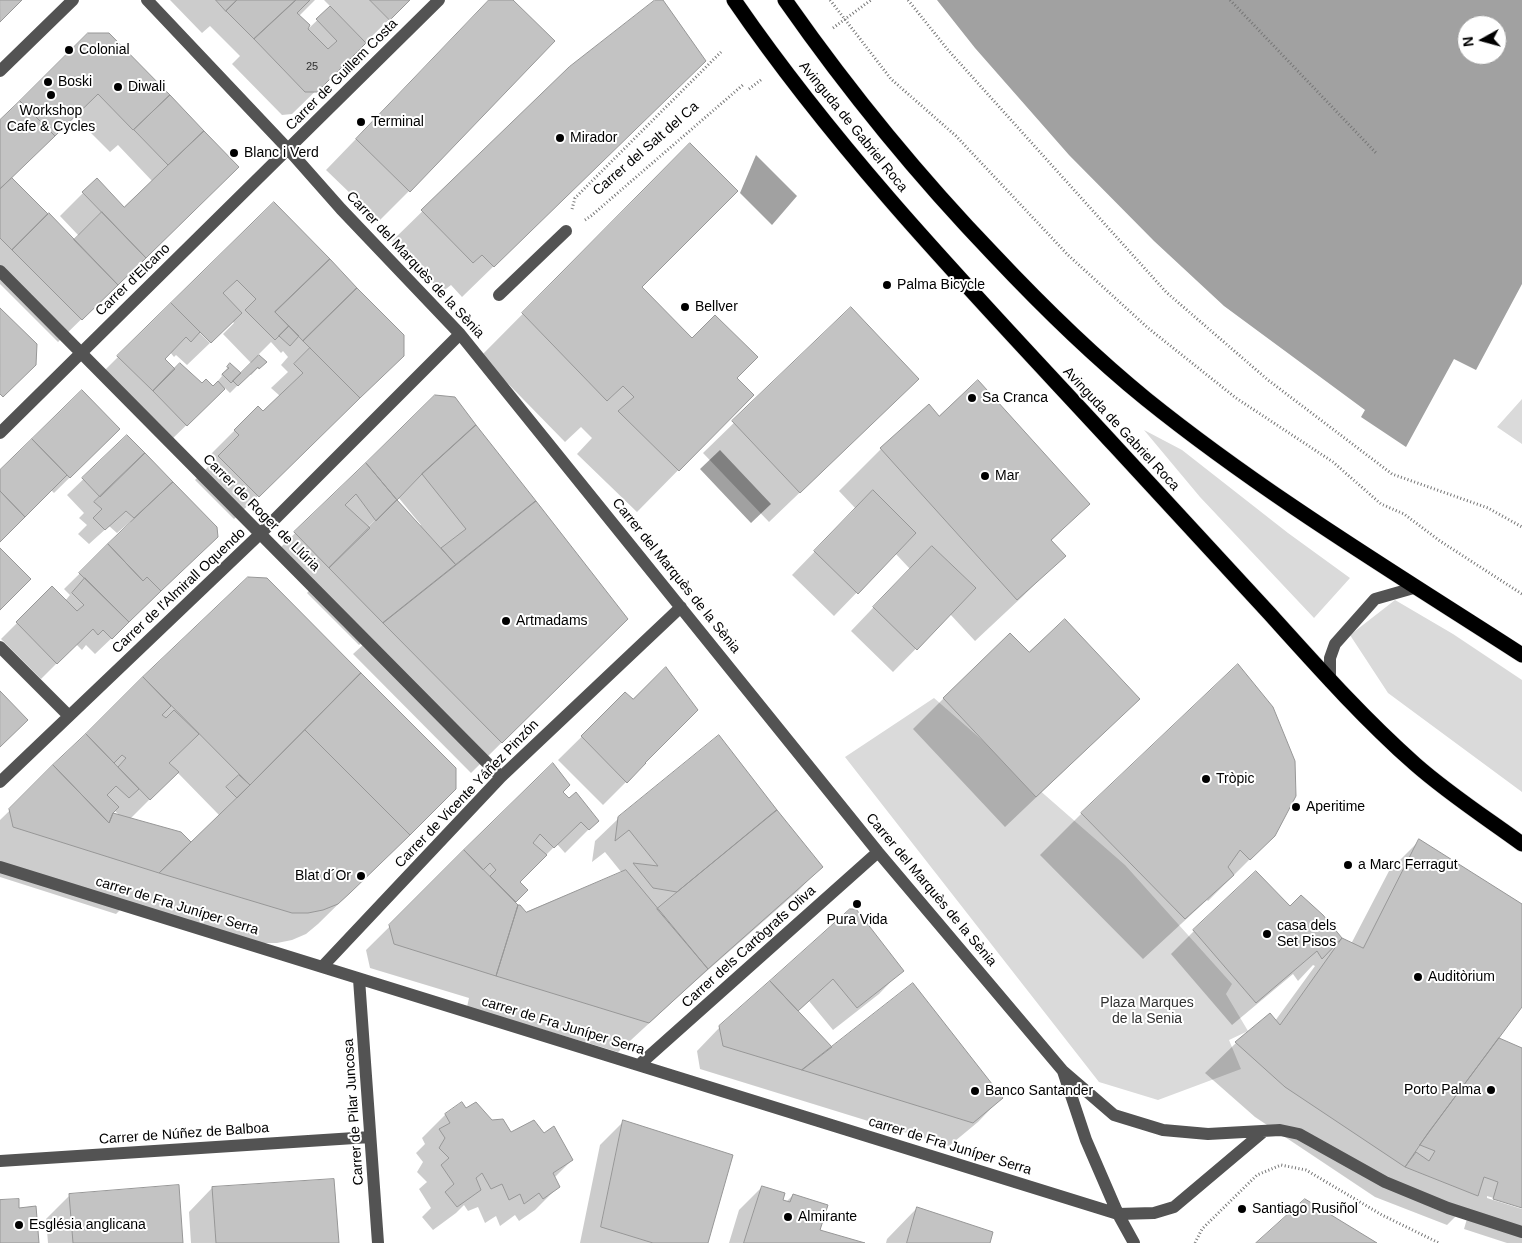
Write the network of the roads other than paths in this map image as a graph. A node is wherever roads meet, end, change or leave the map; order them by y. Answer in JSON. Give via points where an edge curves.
{"nodes":[{"id":1,"x":73,"y":0,"type":"edge"},
{"id":2,"x":147,"y":0,"type":"edge"},
{"id":3,"x":439,"y":0,"type":"edge"},
{"id":4,"x":734,"y":0,"type":"edge"},
{"id":5,"x":786,"y":0,"type":"edge"},
{"id":6,"x":0,"y":71,"type":"edge"},
{"id":7,"x":288,"y":149,"type":"junction"},
{"id":8,"x":566,"y":231,"type":"road end"},
{"id":9,"x":0,"y":271,"type":"edge"},
{"id":10,"x":499,"y":295,"type":"dead end"},
{"id":11,"x":460,"y":334,"type":"junction"},
{"id":12,"x":81,"y":352,"type":"junction"},
{"id":13,"x":0,"y":432,"type":"edge"},
{"id":14,"x":260,"y":534,"type":"junction"},
{"id":15,"x":1417,"y":586,"type":"junction"},
{"id":16,"x":681,"y":607,"type":"junction"},
{"id":17,"x":0,"y":647,"type":"edge"},
{"id":18,"x":1522,"y":655,"type":"edge"},
{"id":19,"x":1330,"y":682,"type":"junction"},
{"id":20,"x":69,"y":716,"type":"junction"},
{"id":21,"x":501,"y":777,"type":"junction"},
{"id":22,"x":0,"y":782,"type":"edge"},
{"id":23,"x":1522,"y":844,"type":"edge"},
{"id":24,"x":878,"y":852,"type":"junction"},
{"id":25,"x":0,"y":867,"type":"edge"},
{"id":26,"x":322,"y":967,"type":"junction"},
{"id":27,"x":359,"y":979,"type":"junction"},
{"id":28,"x":639,"y":1065,"type":"junction"},
{"id":29,"x":1063,"y":1072,"type":"junction"},
{"id":30,"x":1262,"y":1132,"type":"junction"},
{"id":31,"x":370,"y":1137,"type":"junction"},
{"id":32,"x":0,"y":1161,"type":"edge"},
{"id":33,"x":1118,"y":1214,"type":"junction"},
{"id":34,"x":1522,"y":1232,"type":"edge"},
{"id":35,"x":378,"y":1243,"type":"edge"},
{"id":36,"x":1134,"y":1243,"type":"edge"}],
"edges":[{"from":1,"to":6,"type":"street"},
{"from":2,"to":7,"type":"street","name":"Carrer del Marquès de la Sènia"},
{"from":3,"to":7,"type":"street","name":"Carrer de Guillem Costa"},
{"from":4,"to":19,"type":"highway","name":"Avinguda de Gabriel Roca","via":[[798,88],[875,182]]},
{"from":5,"to":15,"type":"highway","name":"Avinguda de Gabriel Roca","via":[[838,74],[933,189],[1035,299],[1089,350],[1147,400],[1226,459]]},
{"from":7,"to":11,"type":"street","name":"Carrer del Marquès de la Sènia"},
{"from":7,"to":12,"type":"street","name":"Carrer d'Elcano"},
{"from":8,"to":10,"type":"street"},
{"from":9,"to":12,"type":"street","name":"Carrer de Roger de Llúria"},
{"from":11,"to":14,"type":"street","name":"Carrer de l'Almirall Oquendo"},
{"from":11,"to":16,"type":"street","name":"Carrer del Marquès de la Sènia"},
{"from":12,"to":13,"type":"street","name":"Carrer d'Elcano"},
{"from":12,"to":14,"type":"street","name":"Carrer de Roger de Llúria"},
{"from":14,"to":20,"type":"street","name":"Carrer de l'Almirall Oquendo"},
{"from":14,"to":21,"type":"street","name":"Carrer de Roger de Llúria"},
{"from":15,"to":18,"type":"highway","name":"Avinguda de Gabriel Roca"},
{"from":15,"to":19,"type":"street","via":[[1375,599],[1335,644],[1330,658]]},
{"from":16,"to":21,"type":"street","name":"Carrer de Vicente Yáñez Pinzón"},
{"from":16,"to":24,"type":"street","name":"Carrer del Marquès de la Sènia"},
{"from":17,"to":20,"type":"street"},
{"from":19,"to":23,"type":"highway","name":"Avinguda de Gabriel Roca","via":[[1387,739],[1448,792]]},
{"from":20,"to":22,"type":"street","name":"Carrer de l'Almirall Oquendo"},
{"from":21,"to":26,"type":"street","name":"Carrer de Vicente Yáñez Pinzón"},
{"from":24,"to":28,"type":"street","name":"Carrer dels Cartògrafs Oliva"},
{"from":24,"to":29,"type":"street","name":"Carrer del Marquès de la Sènia"},
{"from":25,"to":26,"type":"street","name":"carrer de Fra Juníper Serra"},
{"from":26,"to":27,"type":"street","name":"carrer de Fra Juníper Serra"},
{"from":27,"to":28,"type":"street","name":"carrer de Fra Juníper Serra"},
{"from":27,"to":31,"type":"street","name":"Carrer de Pilar Juncosa"},
{"from":28,"to":33,"type":"street","name":"carrer de Fra Juníper Serra"},
{"from":29,"to":30,"type":"street","via":[[1114,1116],[1163,1130],[1208,1134]]},
{"from":29,"to":33,"type":"street","name":"Carrer del Marquès de la Sènia","via":[[1086,1140]]},
{"from":30,"to":33,"type":"street","name":"carrer de Fra Juníper Serra","via":[[1174,1206],[1154,1213]]},
{"from":30,"to":34,"type":"street","via":[[1280,1130],[1299,1134],[1385,1182],[1448,1208]]},
{"from":31,"to":32,"type":"street","name":"Carrer de Núñez de Balboa"},
{"from":31,"to":35,"type":"street","name":"Carrer de Pilar Juncosa"},
{"from":33,"to":36,"type":"street","name":"Carrer del Marquès de la Sènia"}]}
